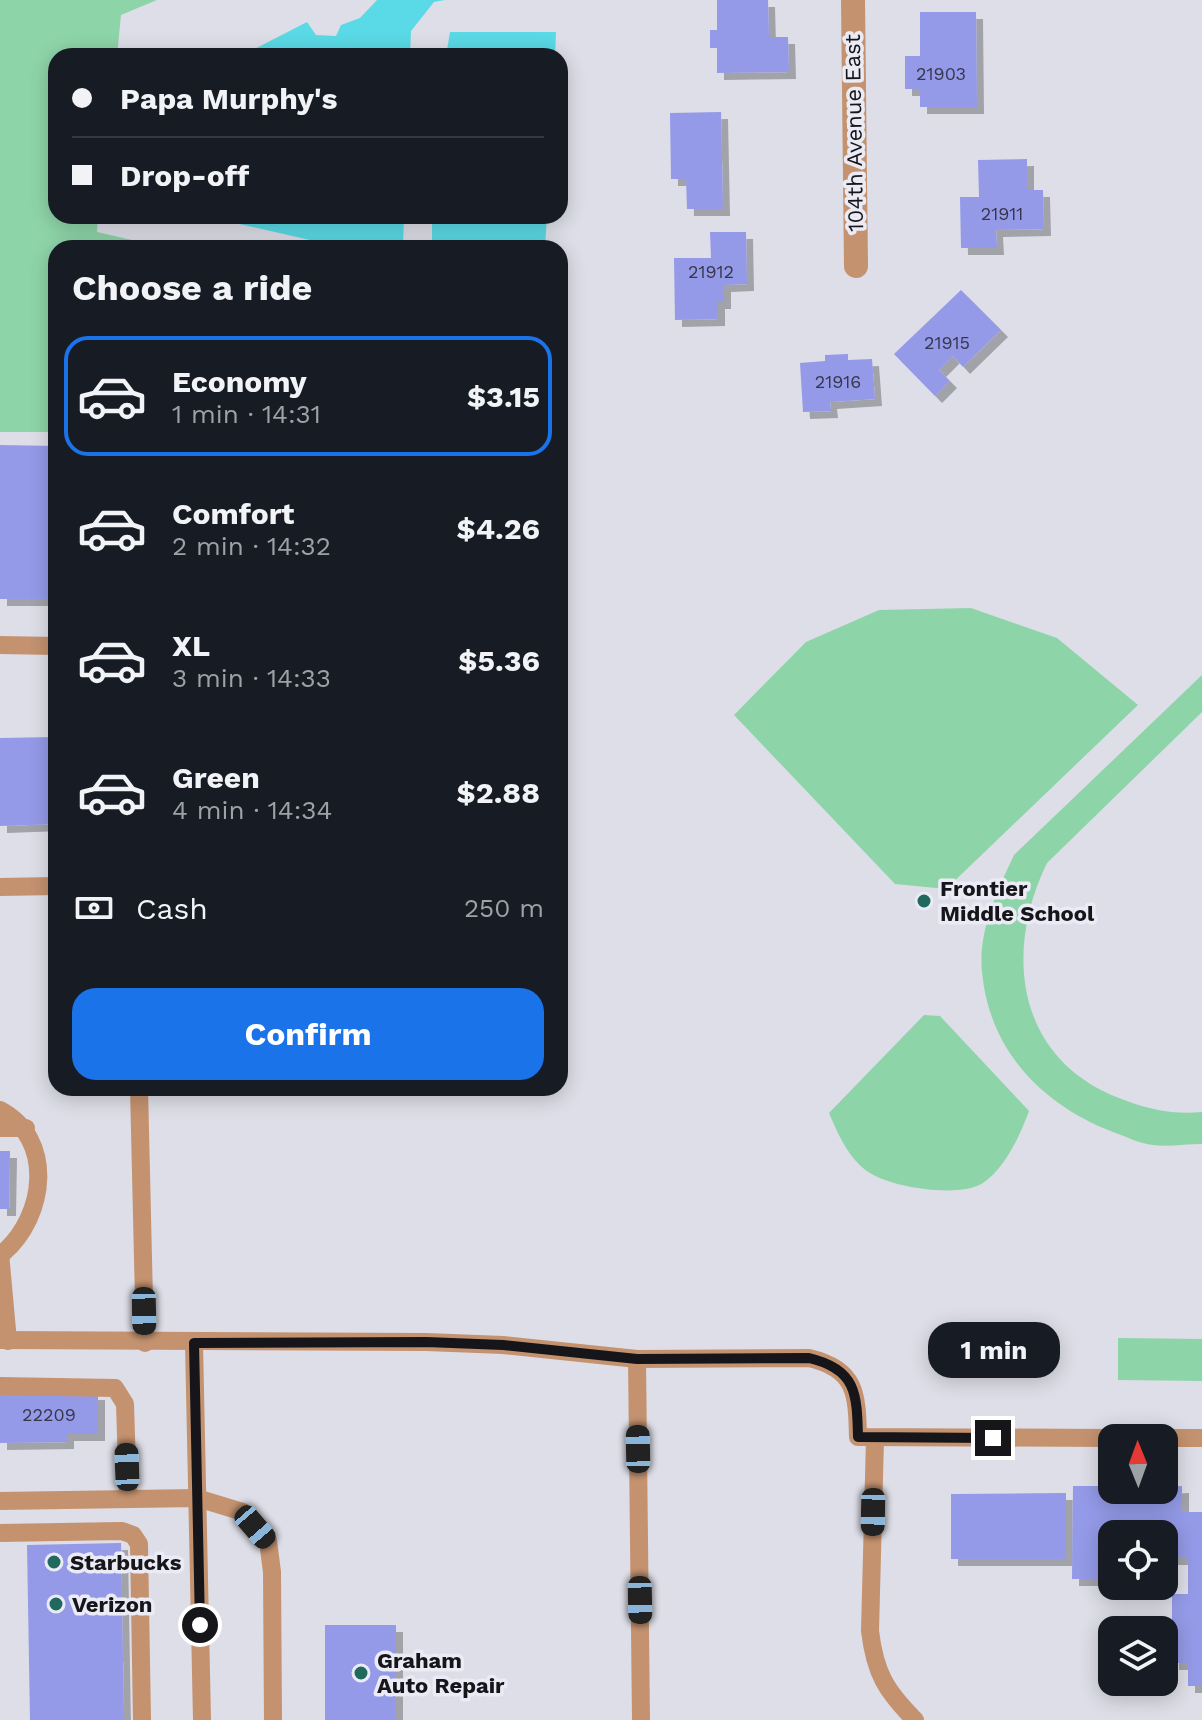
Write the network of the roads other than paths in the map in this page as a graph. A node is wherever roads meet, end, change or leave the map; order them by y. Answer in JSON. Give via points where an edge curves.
{"nodes":[{"id":1,"x":853,"y":0,"type":"edge"},
{"id":2,"x":856,"y":266,"type":"dead end"},
{"id":3,"x":0,"y":645,"type":"edge"},
{"id":4,"x":48,"y":646,"type":"edge"},
{"id":5,"x":48,"y":886,"type":"edge"},
{"id":6,"x":0,"y":887,"type":"edge"},
{"id":7,"x":139,"y":1096,"type":"edge"},
{"id":8,"x":0,"y":1110,"type":"edge"},
{"id":9,"x":0,"y":1128,"type":"edge"},
{"id":10,"x":26,"y":1128,"type":"junction"},
{"id":11,"x":1,"y":1253,"type":"edge"},
{"id":12,"x":4,"y":1340,"type":"edge"},
{"id":13,"x":145,"y":1343,"type":"junction"},
{"id":14,"x":194,"y":1343,"type":"junction"},
{"id":15,"x":637,"y":1359,"type":"junction"},
{"id":16,"x":0,"y":1386,"type":"edge"},
{"id":17,"x":1098,"y":1438,"type":"edge"},
{"id":18,"x":1178,"y":1438,"type":"edge"},
{"id":19,"x":1202,"y":1438,"type":"edge"},
{"id":20,"x":875,"y":1439,"type":"junction"},
{"id":21,"x":197,"y":1498,"type":"junction"},
{"id":22,"x":128,"y":1499,"type":"junction"},
{"id":23,"x":0,"y":1501,"type":"edge"},
{"id":24,"x":0,"y":1533,"type":"edge"},
{"id":25,"x":142,"y":1720,"type":"edge"},
{"id":26,"x":202,"y":1720,"type":"edge"},
{"id":27,"x":273,"y":1720,"type":"edge"},
{"id":28,"x":641,"y":1720,"type":"edge"},
{"id":29,"x":915,"y":1720,"type":"edge"}],
"edges":[{"from":1,"to":2,"type":"street","name":"104th Avenue East"},
{"from":3,"to":4,"type":"lane"},
{"from":5,"to":6,"type":"lane"},
{"from":7,"to":13,"type":"lane"},
{"from":8,"to":10,"type":"lane"},
{"from":9,"to":10,"type":"lane"},
{"from":10,"to":11,"type":"lane","via":[[38,1160],[37,1182],[25,1228]]},
{"from":11,"to":12,"type":"lane"},
{"from":12,"to":13,"type":"lane"},
{"from":13,"to":14,"type":"lane"},
{"from":14,"to":15,"type":"lane","via":[[426,1342]]},
{"from":14,"to":21,"type":"lane"},
{"from":15,"to":20,"type":"lane","via":[[796,1358],[832,1364],[848,1377],[857,1404],[858,1437]]},
{"from":15,"to":28,"type":"lane"},
{"from":16,"to":22,"type":"lane","via":[[115,1388],[125,1404]]},
{"from":17,"to":20,"type":"lane"},
{"from":18,"to":19,"type":"lane"},
{"from":20,"to":29,"type":"lane","via":[[873,1662],[885,1687]]},
{"from":21,"to":22,"type":"lane"},
{"from":21,"to":26,"type":"lane"},
{"from":21,"to":27,"type":"lane","via":[[243,1512],[268,1541]]},
{"from":22,"to":23,"type":"lane"},
{"from":24,"to":25,"type":"lane","via":[[133,1535],[139,1544]]}]}
